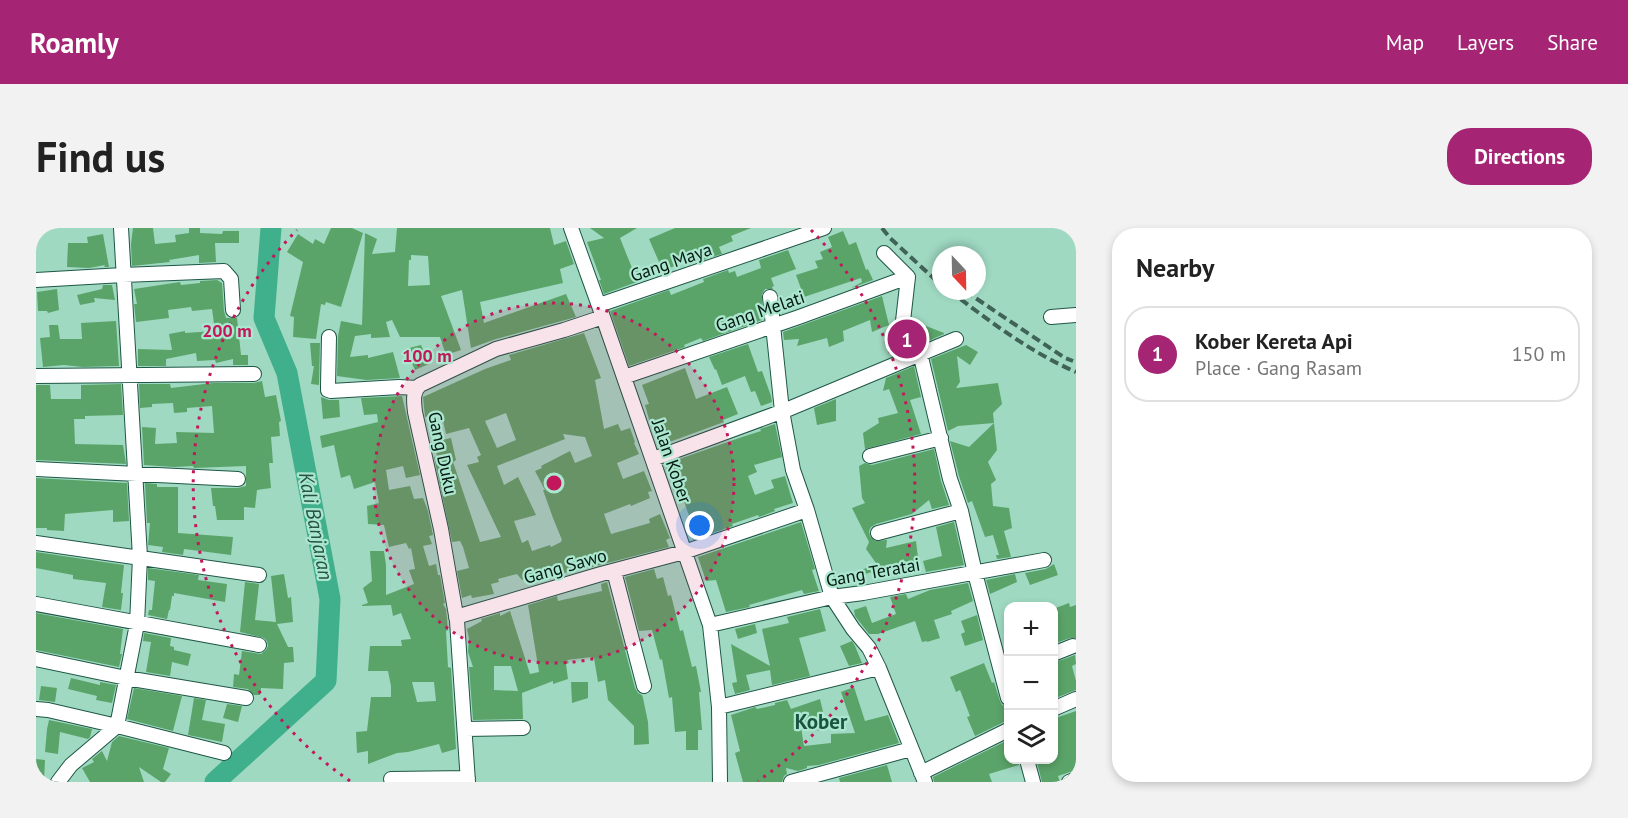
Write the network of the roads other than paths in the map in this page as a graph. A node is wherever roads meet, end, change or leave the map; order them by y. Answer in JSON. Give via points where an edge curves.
{"nodes":[{"id":1,"x":121,"y":228,"type":"edge"},
{"id":2,"x":571,"y":228,"type":"edge"},
{"id":3,"x":823,"y":228,"type":"edge"},
{"id":4,"x":884,"y":253,"type":"dead end"},
{"id":5,"x":123,"y":274,"type":"junction"},
{"id":6,"x":908,"y":277,"type":"junction"},
{"id":7,"x":36,"y":280,"type":"edge"},
{"id":8,"x":770,"y":297,"type":"dead end"},
{"id":9,"x":233,"y":309,"type":"dead end"},
{"id":10,"x":601,"y":311,"type":"junction"},
{"id":11,"x":1076,"y":315,"type":"edge"},
{"id":12,"x":1052,"y":317,"type":"dead end"},
{"id":13,"x":903,"y":321,"type":"dead end"},
{"id":14,"x":773,"y":325,"type":"junction"},
{"id":15,"x":329,"y":337,"type":"dead end"},
{"id":16,"x":956,"y":339,"type":"dead end"},
{"id":17,"x":920,"y":354,"type":"junction"},
{"id":18,"x":129,"y":374,"type":"junction"},
{"id":19,"x":254,"y":374,"type":"dead end"},
{"id":20,"x":36,"y":376,"type":"edge"},
{"id":21,"x":624,"y":377,"type":"junction"},
{"id":22,"x":417,"y":388,"type":"junction"},
{"id":23,"x":786,"y":409,"type":"junction"},
{"id":24,"x":940,"y":438,"type":"junction"},
{"id":25,"x":870,"y":456,"type":"dead end"},
{"id":26,"x":652,"y":459,"type":"junction"},
{"id":27,"x":36,"y":469,"type":"edge"},
{"id":28,"x":134,"y":474,"type":"junction"},
{"id":29,"x":238,"y":479,"type":"dead end"},
{"id":30,"x":807,"y":510,"type":"junction"},
{"id":31,"x":961,"y":512,"type":"junction"},
{"id":32,"x":878,"y":533,"type":"dead end"},
{"id":33,"x":36,"y":543,"type":"edge"},
{"id":34,"x":684,"y":552,"type":"junction"},
{"id":35,"x":140,"y":557,"type":"junction"},
{"id":36,"x":1044,"y":560,"type":"dead end"},
{"id":37,"x":614,"y":571,"type":"junction"},
{"id":38,"x":975,"y":573,"type":"junction"},
{"id":39,"x":259,"y":575,"type":"dead end"},
{"id":40,"x":832,"y":597,"type":"junction"},
{"id":41,"x":36,"y":604,"type":"edge"},
{"id":42,"x":456,"y":617,"type":"junction"},
{"id":43,"x":137,"y":624,"type":"junction"},
{"id":44,"x":710,"y":625,"type":"junction"},
{"id":45,"x":259,"y":645,"type":"dead end"},
{"id":46,"x":1073,"y":646,"type":"dead end"},
{"id":47,"x":1058,"y":652,"type":"edge"},
{"id":48,"x":36,"y":659,"type":"edge"},
{"id":49,"x":879,"y":668,"type":"junction"},
{"id":50,"x":1004,"y":671,"type":"edge"},
{"id":51,"x":126,"y":678,"type":"junction"},
{"id":52,"x":644,"y":686,"type":"dead end"},
{"id":53,"x":246,"y":698,"type":"dead end"},
{"id":54,"x":1076,"y":699,"type":"edge"},
{"id":55,"x":719,"y":707,"type":"junction"},
{"id":56,"x":1058,"y":707,"type":"edge"},
{"id":57,"x":36,"y":709,"type":"edge"},
{"id":58,"x":117,"y":726,"type":"junction"},
{"id":59,"x":523,"y":728,"type":"dead end"},
{"id":60,"x":465,"y":729,"type":"junction"},
{"id":61,"x":1004,"y":732,"type":"edge"},
{"id":62,"x":911,"y":749,"type":"junction"},
{"id":63,"x":224,"y":753,"type":"dead end"},
{"id":64,"x":1028,"y":764,"type":"edge"},
{"id":65,"x":923,"y":777,"type":"edge"},
{"id":66,"x":391,"y":779,"type":"dead end"},
{"id":67,"x":1076,"y":779,"type":"edge"},
{"id":68,"x":468,"y":780,"type":"edge"},
{"id":69,"x":58,"y":782,"type":"edge"},
{"id":70,"x":720,"y":782,"type":"edge"},
{"id":71,"x":791,"y":782,"type":"edge"},
{"id":72,"x":1033,"y":782,"type":"edge"},
{"id":73,"x":1069,"y":782,"type":"edge"}],
"edges":[{"from":1,"to":5,"type":"street"},
{"from":2,"to":10,"type":"street","name":"Jalan Kober"},
{"from":3,"to":10,"type":"street","name":"Gang Maya"},
{"from":4,"to":6,"type":"street"},
{"from":5,"to":7,"type":"street"},
{"from":5,"to":9,"type":"street","via":[[224,272],[231,279]]},
{"from":5,"to":18,"type":"street"},
{"from":6,"to":13,"type":"street"},
{"from":6,"to":14,"type":"street","name":"Gang Melati"},
{"from":8,"to":14,"type":"street"},
{"from":10,"to":21,"type":"street","name":"Jalan Kober"},
{"from":10,"to":22,"type":"street","name":"Gang Duku","via":[[496,349]]},
{"from":11,"to":12,"type":"street"},
{"from":14,"to":21,"type":"street","name":"Gang Melati"},
{"from":14,"to":23,"type":"street"},
{"from":15,"to":22,"type":"street","via":[[328,390]]},
{"from":16,"to":17,"type":"street"},
{"from":17,"to":23,"type":"street"},
{"from":17,"to":24,"type":"street"},
{"from":18,"to":19,"type":"street"},
{"from":18,"to":20,"type":"street"},
{"from":18,"to":28,"type":"street"},
{"from":21,"to":26,"type":"street","name":"Jalan Kober"},
{"from":22,"to":42,"type":"street","name":"Gang Duku","via":[[415,412]]},
{"from":23,"to":26,"type":"street"},
{"from":23,"to":30,"type":"street","via":[[793,470]]},
{"from":24,"to":25,"type":"street"},
{"from":24,"to":31,"type":"street"},
{"from":26,"to":34,"type":"street","name":"Jalan Kober"},
{"from":27,"to":28,"type":"street"},
{"from":28,"to":29,"type":"street"},
{"from":28,"to":35,"type":"street"},
{"from":30,"to":34,"type":"street","name":"Gang Sawo"},
{"from":30,"to":40,"type":"street"},
{"from":31,"to":32,"type":"street"},
{"from":31,"to":38,"type":"street"},
{"from":33,"to":35,"type":"street"},
{"from":34,"to":37,"type":"street","name":"Gang Sawo"},
{"from":34,"to":44,"type":"street","name":"Jalan Kober"},
{"from":35,"to":39,"type":"street"},
{"from":35,"to":43,"type":"street"},
{"from":36,"to":38,"type":"street","name":"Gang Teratai"},
{"from":37,"to":42,"type":"street","name":"Gang Sawo"},
{"from":37,"to":52,"type":"street"},
{"from":38,"to":40,"type":"street","name":"Gang Teratai"},
{"from":38,"to":50,"type":"street"},
{"from":40,"to":44,"type":"street","name":"Gang Teratai"},
{"from":40,"to":49,"type":"street"},
{"from":41,"to":43,"type":"street"},
{"from":42,"to":60,"type":"street","name":"Gang Duku"},
{"from":43,"to":45,"type":"street"},
{"from":43,"to":51,"type":"street"},
{"from":44,"to":55,"type":"street","name":"Jalan Kober"},
{"from":46,"to":47,"type":"street"},
{"from":48,"to":51,"type":"street"},
{"from":49,"to":55,"type":"street"},
{"from":49,"to":62,"type":"street"},
{"from":51,"to":53,"type":"street"},
{"from":51,"to":58,"type":"street"},
{"from":54,"to":56,"type":"street"},
{"from":55,"to":70,"type":"street","name":"Jalan Kober"},
{"from":57,"to":58,"type":"street"},
{"from":58,"to":63,"type":"street"},
{"from":58,"to":69,"type":"street"},
{"from":59,"to":60,"type":"street"},
{"from":60,"to":68,"type":"street","name":"Gang Duku"},
{"from":61,"to":65,"type":"street"},
{"from":62,"to":65,"type":"street"},
{"from":62,"to":71,"type":"street"},
{"from":64,"to":72,"type":"street"},
{"from":66,"to":68,"type":"street"},
{"from":67,"to":73,"type":"street"}]}
